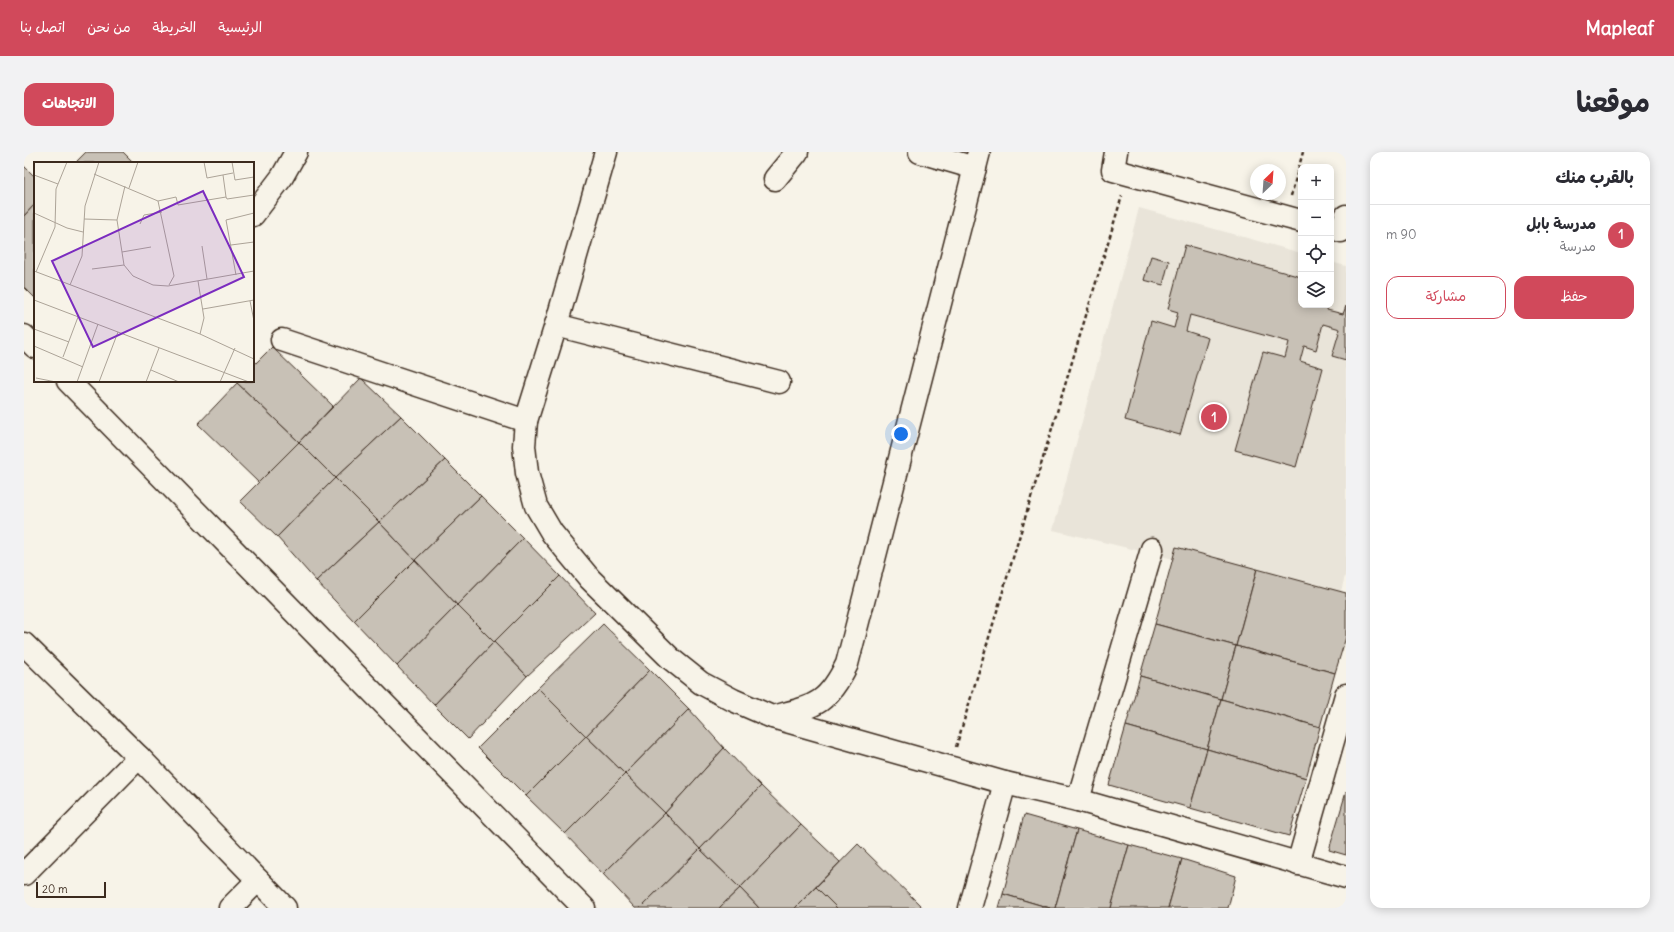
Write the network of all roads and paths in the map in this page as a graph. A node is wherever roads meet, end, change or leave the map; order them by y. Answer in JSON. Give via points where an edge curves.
{"nodes":[{"id":1,"x":296,"y":152,"type":"edge"},
{"id":2,"x":606,"y":152,"type":"edge"},
{"id":3,"x":797,"y":152,"type":"edge"},
{"id":4,"x":920,"y":152,"type":"edge"},
{"id":5,"x":1116,"y":152,"type":"edge"},
{"id":6,"x":1303,"y":152,"type":"edge"},
{"id":7,"x":977,"y":160,"type":"edge"},
{"id":8,"x":1129,"y":175,"type":"junction"},
{"id":9,"x":775,"y":179,"type":"dead end"},
{"id":10,"x":254,"y":214,"type":"edge"},
{"id":11,"x":1293,"y":219,"type":"edge"},
{"id":12,"x":556,"y":325,"type":"junction"},
{"id":13,"x":24,"y":336,"type":"edge"},
{"id":14,"x":282,"y":340,"type":"dead end"},
{"id":15,"x":34,"y":347,"type":"edge"},
{"id":16,"x":69,"y":382,"type":"edge"},
{"id":17,"x":779,"y":382,"type":"dead end"},
{"id":18,"x":526,"y":421,"type":"junction"},
{"id":19,"x":1152,"y":549,"type":"dead end"},
{"id":20,"x":24,"y":644,"type":"edge"},
{"id":21,"x":1346,"y":695,"type":"edge"},
{"id":22,"x":772,"y":717,"type":"junction"},
{"id":23,"x":139,"y":758,"type":"junction"},
{"id":24,"x":950,"y":767,"type":"junction"},
{"id":25,"x":1005,"y":783,"type":"junction"},
{"id":26,"x":1078,"y":800,"type":"junction"},
{"id":27,"x":1298,"y":864,"type":"junction"},
{"id":28,"x":24,"y":874,"type":"edge"},
{"id":29,"x":1346,"y":877,"type":"edge"},
{"id":30,"x":258,"y":880,"type":"junction"},
{"id":31,"x":230,"y":908,"type":"edge"},
{"id":32,"x":285,"y":908,"type":"edge"},
{"id":33,"x":584,"y":908,"type":"edge"},
{"id":34,"x":970,"y":908,"type":"edge"}],
"edges":[{"from":1,"to":10,"type":"street","via":[[282,177]]},
{"from":2,"to":12,"type":"street"},
{"from":3,"to":9,"type":"street"},
{"from":4,"to":7,"type":"street"},
{"from":5,"to":8,"type":"street","via":[[1113,170]]},
{"from":6,"to":11,"type":"path"},
{"from":7,"to":22,"type":"street","via":[[847,664],[835,686],[819,703]]},
{"from":8,"to":11,"type":"street"},
{"from":8,"to":24,"type":"path"},
{"from":12,"to":17,"type":"street"},
{"from":12,"to":18,"type":"street"},
{"from":13,"to":15,"type":"street"},
{"from":14,"to":18,"type":"street"},
{"from":16,"to":33,"type":"street"},
{"from":18,"to":22,"type":"street","via":[[524,446],[527,473],[536,506],[552,533],[590,579],[671,659],[701,683]]},
{"from":19,"to":26,"type":"street"},
{"from":20,"to":23,"type":"street"},
{"from":21,"to":27,"type":"street"},
{"from":22,"to":24,"type":"street"},
{"from":23,"to":28,"type":"street"},
{"from":23,"to":30,"type":"street"},
{"from":24,"to":25,"type":"street"},
{"from":25,"to":26,"type":"street"},
{"from":25,"to":34,"type":"street"},
{"from":26,"to":27,"type":"street"},
{"from":27,"to":29,"type":"street"},
{"from":30,"to":31,"type":"street"},
{"from":30,"to":32,"type":"street"}]}
